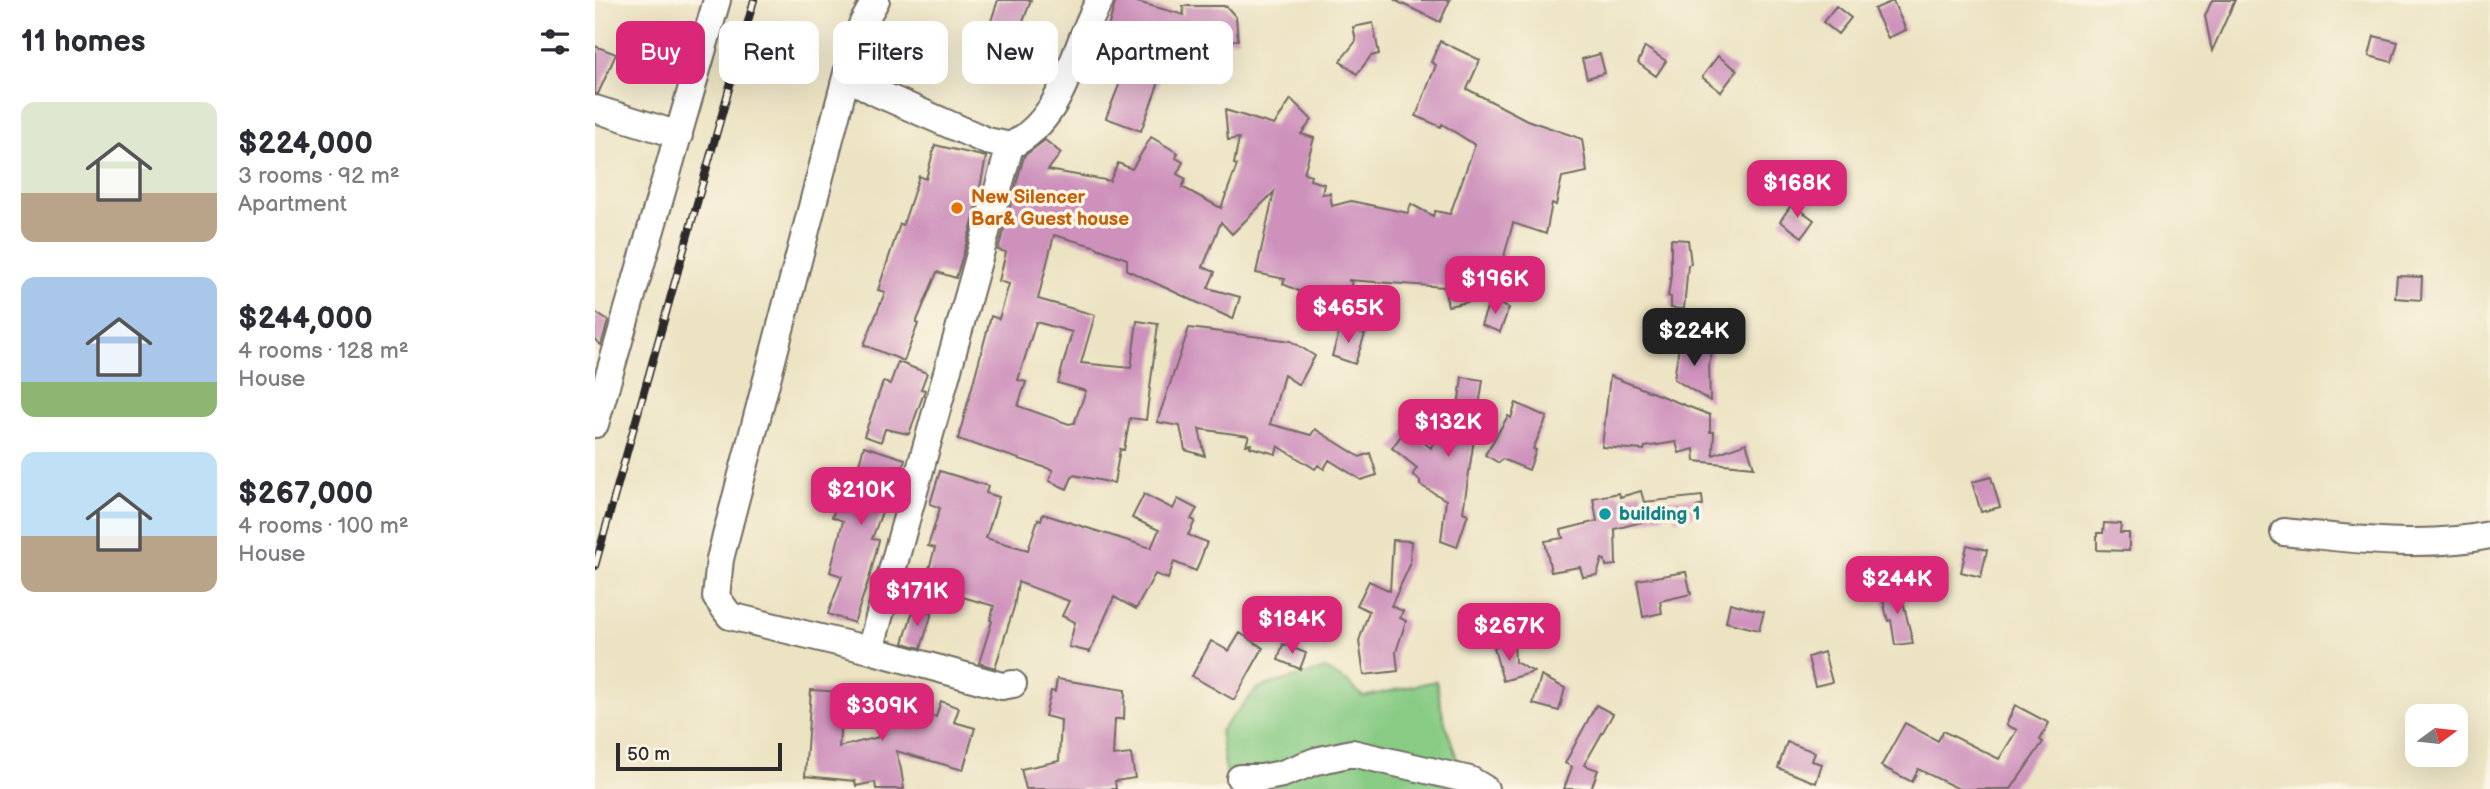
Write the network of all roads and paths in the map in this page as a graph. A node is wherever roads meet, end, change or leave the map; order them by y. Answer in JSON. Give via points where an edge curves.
{"nodes":[{"id":1,"x":717,"y":0,"type":"edge"},
{"id":2,"x":876,"y":0,"type":"edge"},
{"id":3,"x":1100,"y":0,"type":"edge"},
{"id":4,"x":864,"y":21,"type":"edge"},
{"id":5,"x":844,"y":84,"type":"edge"},
{"id":6,"x":861,"y":84,"type":"edge"},
{"id":7,"x":595,"y":109,"type":"edge"},
{"id":8,"x":678,"y":135,"type":"junction"},
{"id":9,"x":1010,"y":146,"type":"junction"},
{"id":10,"x":595,"y":425,"type":"edge"},
{"id":11,"x":2284,"y":532,"type":"dead end"},
{"id":12,"x":2490,"y":535,"type":"edge"},
{"id":13,"x":870,"y":650,"type":"junction"},
{"id":14,"x":1013,"y":684,"type":"dead end"},
{"id":15,"x":1240,"y":778,"type":"dead end"},
{"id":16,"x":1485,"y":789,"type":"edge"}],
"edges":[{"from":1,"to":8,"type":"street"},
{"from":2,"to":4,"type":"street"},
{"from":3,"to":9,"type":"street","via":[[1050,112]]},
{"from":5,"to":13,"type":"street","via":[[724,545],[716,597],[730,616]]},
{"from":6,"to":9,"type":"street","via":[[987,141]]},
{"from":7,"to":8,"type":"street"},
{"from":8,"to":10,"type":"street"},
{"from":9,"to":13,"type":"street"},
{"from":11,"to":12,"type":"street","via":[[2368,541]]},
{"from":13,"to":14,"type":"street","via":[[1002,686]]},
{"from":15,"to":16,"type":"street","via":[[1282,774],[1352,753],[1470,780]]}]}
